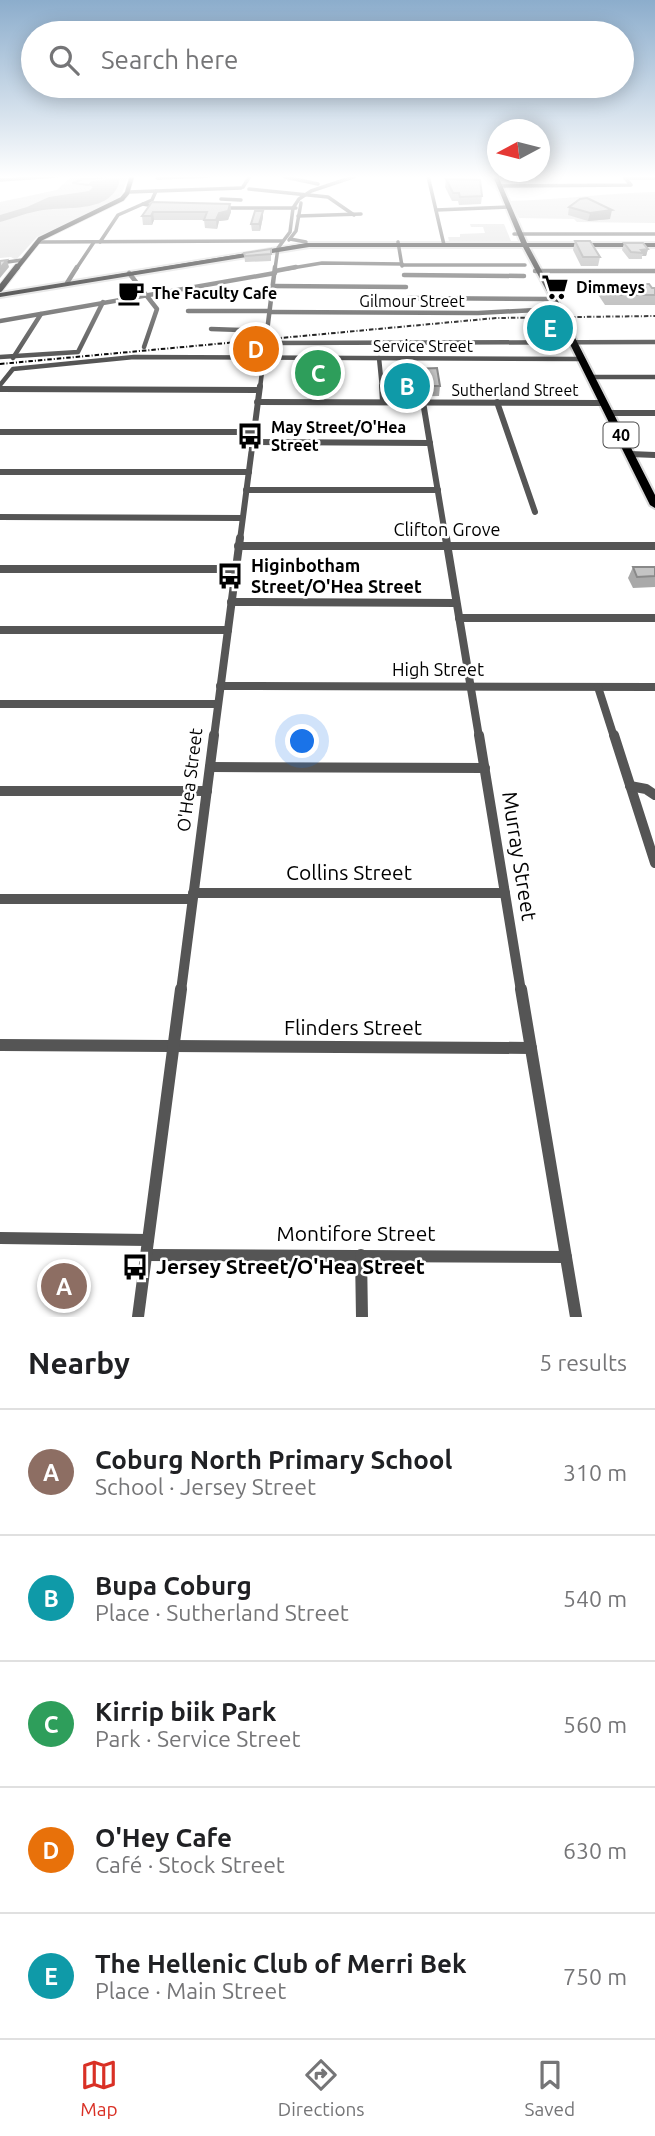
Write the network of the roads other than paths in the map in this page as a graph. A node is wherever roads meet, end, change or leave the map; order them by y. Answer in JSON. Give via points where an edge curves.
{"nodes":[{"id":1,"x":49,"y":237,"type":"edge"},
{"id":2,"x":51,"y":237,"type":"edge"},
{"id":3,"x":103,"y":237,"type":"edge"},
{"id":4,"x":175,"y":237,"type":"edge"},
{"id":5,"x":286,"y":237,"type":"edge"},
{"id":6,"x":442,"y":237,"type":"edge"},
{"id":7,"x":519,"y":237,"type":"edge"},
{"id":8,"x":290,"y":239,"type":"joint"},
{"id":9,"x":39,"y":241,"type":"junction"},
{"id":10,"x":61,"y":241,"type":"junction"},
{"id":11,"x":94,"y":242,"type":"junction"},
{"id":12,"x":100,"y":242,"type":"junction"},
{"id":13,"x":175,"y":242,"type":"junction"},
{"id":14,"x":306,"y":242,"type":"junction"},
{"id":15,"x":398,"y":243,"type":"junction"},
{"id":16,"x":444,"y":244,"type":"junction"},
{"id":17,"x":280,"y":245,"type":"junction"},
{"id":18,"x":524,"y":245,"type":"junction"},
{"id":19,"x":655,"y":245,"type":"edge"},
{"id":20,"x":22,"y":260,"type":"junction"},
{"id":21,"x":0,"y":264,"type":"edge"},
{"id":22,"x":402,"y":264,"type":"junction"},
{"id":23,"x":525,"y":265,"type":"dead end"},
{"id":24,"x":538,"y":271,"type":"junction"},
{"id":25,"x":655,"y":271,"type":"edge"},
{"id":26,"x":275,"y":272,"type":"junction"},
{"id":27,"x":129,"y":273,"type":"junction"},
{"id":28,"x":404,"y":275,"type":"junction"},
{"id":29,"x":524,"y":276,"type":"dead end"},
{"id":30,"x":67,"y":283,"type":"junction"},
{"id":31,"x":273,"y":286,"type":"junction"},
{"id":32,"x":406,"y":287,"type":"junction"},
{"id":33,"x":0,"y":289,"type":"edge"},
{"id":34,"x":0,"y":295,"type":"edge"},
{"id":35,"x":146,"y":295,"type":"junction"},
{"id":36,"x":408,"y":298,"type":"junction"},
{"id":37,"x":550,"y":299,"type":"junction"},
{"id":38,"x":103,"y":302,"type":"junction"},
{"id":39,"x":555,"y":309,"type":"junction"},
{"id":40,"x":188,"y":310,"type":"dead end"},
{"id":41,"x":269,"y":312,"type":"junction"},
{"id":42,"x":411,"y":313,"type":"junction"},
{"id":43,"x":41,"y":314,"type":"junction"},
{"id":44,"x":0,"y":321,"type":"edge"},
{"id":45,"x":564,"y":324,"type":"junction"},
{"id":46,"x":211,"y":329,"type":"dead end"},
{"id":47,"x":268,"y":331,"type":"junction"},
{"id":48,"x":573,"y":342,"type":"junction"},
{"id":49,"x":655,"y":342,"type":"edge"},
{"id":50,"x":267,"y":343,"type":"junction"},
{"id":51,"x":144,"y":347,"type":"dead end"},
{"id":52,"x":0,"y":358,"type":"edge"},
{"id":53,"x":13,"y":358,"type":"junction"},
{"id":54,"x":264,"y":358,"type":"junction"},
{"id":55,"x":379,"y":359,"type":"junction"},
{"id":56,"x":582,"y":359,"type":"junction"},
{"id":57,"x":591,"y":377,"type":"junction"},
{"id":58,"x":655,"y":377,"type":"edge"},
{"id":59,"x":0,"y":387,"type":"edge"},
{"id":60,"x":259,"y":390,"type":"junction"},
{"id":61,"x":257,"y":402,"type":"junction"},
{"id":62,"x":383,"y":402,"type":"junction"},
{"id":63,"x":423,"y":402,"type":"junction"},
{"id":64,"x":497,"y":402,"type":"junction"},
{"id":65,"x":604,"y":402,"type":"junction"},
{"id":66,"x":609,"y":413,"type":"junction"},
{"id":67,"x":655,"y":413,"type":"edge"},
{"id":68,"x":0,"y":432,"type":"edge"},
{"id":69,"x":254,"y":432,"type":"junction"},
{"id":70,"x":252,"y":442,"type":"junction"},
{"id":71,"x":430,"y":443,"type":"junction"},
{"id":72,"x":630,"y":454,"type":"junction"},
{"id":73,"x":655,"y":455,"type":"edge"},
{"id":74,"x":0,"y":472,"type":"edge"},
{"id":75,"x":248,"y":472,"type":"junction"},
{"id":76,"x":246,"y":490,"type":"junction"},
{"id":77,"x":438,"y":490,"type":"junction"},
{"id":78,"x":655,"y":504,"type":"edge"},
{"id":79,"x":534,"y":512,"type":"dead end"},
{"id":80,"x":0,"y":517,"type":"edge"},
{"id":81,"x":242,"y":517,"type":"junction"},
{"id":82,"x":238,"y":546,"type":"junction"},
{"id":83,"x":447,"y":546,"type":"junction"},
{"id":84,"x":655,"y":546,"type":"edge"},
{"id":85,"x":0,"y":569,"type":"edge"},
{"id":86,"x":235,"y":569,"type":"junction"},
{"id":87,"x":231,"y":602,"type":"junction"},
{"id":88,"x":456,"y":603,"type":"junction"},
{"id":89,"x":459,"y":618,"type":"junction"},
{"id":90,"x":655,"y":618,"type":"edge"},
{"id":91,"x":0,"y":631,"type":"edge"},
{"id":92,"x":228,"y":631,"type":"junction"},
{"id":93,"x":220,"y":686,"type":"junction"},
{"id":94,"x":471,"y":686,"type":"junction"},
{"id":95,"x":598,"y":687,"type":"junction"},
{"id":96,"x":655,"y":687,"type":"edge"},
{"id":97,"x":0,"y":704,"type":"edge"},
{"id":98,"x":218,"y":704,"type":"junction"},
{"id":99,"x":210,"y":767,"type":"junction"},
{"id":100,"x":485,"y":768,"type":"junction"},
{"id":101,"x":630,"y":786,"type":"junction"},
{"id":102,"x":0,"y":791,"type":"edge"},
{"id":103,"x":206,"y":791,"type":"junction"},
{"id":104,"x":655,"y":795,"type":"edge"},
{"id":105,"x":655,"y":863,"type":"edge"},
{"id":106,"x":505,"y":893,"type":"junction"},
{"id":107,"x":193,"y":896,"type":"junction"},
{"id":108,"x":0,"y":899,"type":"edge"},
{"id":109,"x":0,"y":1045,"type":"edge"},
{"id":110,"x":174,"y":1047,"type":"junction"},
{"id":111,"x":531,"y":1048,"type":"junction"},
{"id":112,"x":0,"y":1238,"type":"edge"},
{"id":113,"x":147,"y":1248,"type":"junction"},
{"id":114,"x":361,"y":1255,"type":"junction"},
{"id":115,"x":566,"y":1257,"type":"junction"},
{"id":116,"x":138,"y":1317,"type":"edge"},
{"id":117,"x":362,"y":1317,"type":"edge"},
{"id":118,"x":576,"y":1317,"type":"edge"}],
"edges":[{"from":1,"to":9,"type":"main road"},
{"from":2,"to":10,"type":"street"},
{"from":3,"to":12,"type":"street"},
{"from":4,"to":13,"type":"street"},
{"from":5,"to":17,"type":"street","name":"O'Hea Street"},
{"from":6,"to":16,"type":"street"},
{"from":7,"to":18,"type":"highway","number":"40"},
{"from":8,"to":14,"type":"street"},
{"from":8,"to":17,"type":"street"},
{"from":9,"to":10,"type":"street"},
{"from":9,"to":20,"type":"main road"},
{"from":10,"to":11,"type":"street"},
{"from":11,"to":12,"type":"street"},
{"from":11,"to":30,"type":"street"},
{"from":12,"to":13,"type":"street"},
{"from":13,"to":17,"type":"street"},
{"from":14,"to":15,"type":"highway"},
{"from":14,"to":17,"type":"highway"},
{"from":15,"to":16,"type":"highway"},
{"from":15,"to":17,"type":"highway"},
{"from":15,"to":22,"type":"street"},
{"from":16,"to":18,"type":"highway"},
{"from":17,"to":26,"type":"street","name":"O'Hea Street"},
{"from":17,"to":27,"type":"highway"},
{"from":18,"to":19,"type":"highway"},
{"from":18,"to":24,"type":"highway","number":"40"},
{"from":20,"to":21,"type":"street"},
{"from":20,"to":33,"type":"main road"},
{"from":22,"to":23,"type":"street"},
{"from":22,"to":26,"type":"street","via":[[322,263]]},
{"from":22,"to":28,"type":"street"},
{"from":24,"to":25,"type":"street"},
{"from":24,"to":37,"type":"highway","number":"40"},
{"from":24,"to":45,"type":"highway","number":"40"},
{"from":26,"to":31,"type":"street","name":"O'Hea Street"},
{"from":26,"to":35,"type":"street"},
{"from":27,"to":30,"type":"highway"},
{"from":27,"to":35,"type":"street"},
{"from":28,"to":29,"type":"street"},
{"from":28,"to":32,"type":"street"},
{"from":30,"to":34,"type":"highway"},
{"from":31,"to":32,"type":"street"},
{"from":31,"to":41,"type":"street","name":"O'Hea Street"},
{"from":32,"to":36,"type":"street"},
{"from":35,"to":38,"type":"street"},
{"from":35,"to":51,"type":"street","via":[[157,311]]},
{"from":36,"to":37,"type":"street"},
{"from":36,"to":42,"type":"street"},
{"from":37,"to":39,"type":"highway","number":"40"},
{"from":38,"to":43,"type":"street"},
{"from":38,"to":53,"type":"street","via":[[78,352]]},
{"from":39,"to":42,"type":"street","name":"Gilmour Street"},
{"from":39,"to":45,"type":"highway","number":"40"},
{"from":40,"to":41,"type":"street","name":"Gilmour Street"},
{"from":41,"to":42,"type":"street","name":"Gilmour Street"},
{"from":41,"to":47,"type":"street","name":"O'Hea Street"},
{"from":43,"to":44,"type":"street"},
{"from":43,"to":53,"type":"street"},
{"from":45,"to":48,"type":"highway","number":"40"},
{"from":46,"to":47,"type":"street"},
{"from":47,"to":50,"type":"street","name":"O'Hea Street"},
{"from":48,"to":49,"type":"street"},
{"from":48,"to":50,"type":"street"},
{"from":48,"to":56,"type":"highway","number":"40"},
{"from":50,"to":54,"type":"street","name":"O'Hea Street"},
{"from":52,"to":53,"type":"street"},
{"from":54,"to":55,"type":"street","name":"Service Street"},
{"from":54,"to":59,"type":"street","name":"Service Street","via":[[120,358],[13,369]]},
{"from":54,"to":60,"type":"street","name":"O'Hea Street"},
{"from":55,"to":56,"type":"street","name":"Service Street"},
{"from":55,"to":62,"type":"street"},
{"from":56,"to":57,"type":"highway","number":"40"},
{"from":57,"to":58,"type":"street"},
{"from":57,"to":65,"type":"highway","number":"40"},
{"from":59,"to":60,"type":"street"},
{"from":60,"to":61,"type":"street","name":"O'Hea Street"},
{"from":61,"to":62,"type":"street","name":"Sutherland Street"},
{"from":61,"to":69,"type":"street","name":"O'Hea Street"},
{"from":62,"to":63,"type":"street","name":"Sutherland Street"},
{"from":63,"to":64,"type":"street","name":"Sutherland Street"},
{"from":63,"to":71,"type":"street","name":"Murray Street"},
{"from":64,"to":65,"type":"street","name":"Sutherland Street"},
{"from":64,"to":79,"type":"street"},
{"from":65,"to":66,"type":"highway","number":"40"},
{"from":66,"to":67,"type":"street"},
{"from":66,"to":72,"type":"highway","number":"40"},
{"from":68,"to":69,"type":"street"},
{"from":69,"to":70,"type":"street","name":"O'Hea Street"},
{"from":70,"to":71,"type":"street"},
{"from":70,"to":75,"type":"street","name":"O'Hea Street"},
{"from":71,"to":77,"type":"street","name":"Murray Street"},
{"from":72,"to":73,"type":"street"},
{"from":72,"to":78,"type":"highway","number":"40"},
{"from":74,"to":75,"type":"street"},
{"from":75,"to":76,"type":"street","name":"O'Hea Street"},
{"from":76,"to":77,"type":"street"},
{"from":76,"to":81,"type":"street","name":"O'Hea Street"},
{"from":77,"to":83,"type":"street","name":"Murray Street"},
{"from":80,"to":81,"type":"street"},
{"from":81,"to":82,"type":"street","name":"O'Hea Street"},
{"from":82,"to":83,"type":"street","name":"Clifton Grove"},
{"from":82,"to":86,"type":"street","name":"O'Hea Street"},
{"from":83,"to":84,"type":"street","name":"Clifton Grove"},
{"from":83,"to":88,"type":"street","name":"Murray Street"},
{"from":85,"to":86,"type":"street"},
{"from":86,"to":87,"type":"street","name":"O'Hea Street"},
{"from":87,"to":88,"type":"street"},
{"from":87,"to":92,"type":"street","name":"O'Hea Street"},
{"from":88,"to":89,"type":"street","name":"Murray Street"},
{"from":89,"to":90,"type":"street"},
{"from":89,"to":94,"type":"street","name":"Murray Street"},
{"from":91,"to":92,"type":"street"},
{"from":92,"to":93,"type":"street","name":"O'Hea Street"},
{"from":93,"to":94,"type":"street","name":"High Street"},
{"from":93,"to":98,"type":"street","name":"O'Hea Street"},
{"from":94,"to":95,"type":"street","name":"High Street"},
{"from":94,"to":100,"type":"street","name":"Murray Street"},
{"from":95,"to":96,"type":"street","name":"High Street"},
{"from":95,"to":101,"type":"street"},
{"from":97,"to":98,"type":"street"},
{"from":98,"to":99,"type":"street","name":"O'Hea Street"},
{"from":99,"to":100,"type":"street"},
{"from":99,"to":103,"type":"street","name":"O'Hea Street"},
{"from":100,"to":106,"type":"street","name":"Murray Street"},
{"from":101,"to":104,"type":"street"},
{"from":101,"to":105,"type":"street"},
{"from":102,"to":103,"type":"street"},
{"from":103,"to":107,"type":"street","name":"O'Hea Street"},
{"from":106,"to":107,"type":"street","name":"Collins Street"},
{"from":106,"to":111,"type":"street","name":"Murray Street"},
{"from":107,"to":108,"type":"street","name":"Collins Street"},
{"from":107,"to":110,"type":"street","name":"O'Hea Street"},
{"from":109,"to":110,"type":"street","name":"Flinders Street"},
{"from":110,"to":111,"type":"street","name":"Flinders Street"},
{"from":110,"to":113,"type":"street","name":"O'Hea Street"},
{"from":111,"to":115,"type":"street","name":"Murray Street"},
{"from":112,"to":113,"type":"street","name":"Montifore Street"},
{"from":113,"to":114,"type":"street","name":"Montifore Street"},
{"from":113,"to":116,"type":"street","name":"O'Hea Street"},
{"from":114,"to":115,"type":"street","name":"Montifore Street"},
{"from":114,"to":117,"type":"street"},
{"from":115,"to":118,"type":"street","name":"Murray Street"}]}
